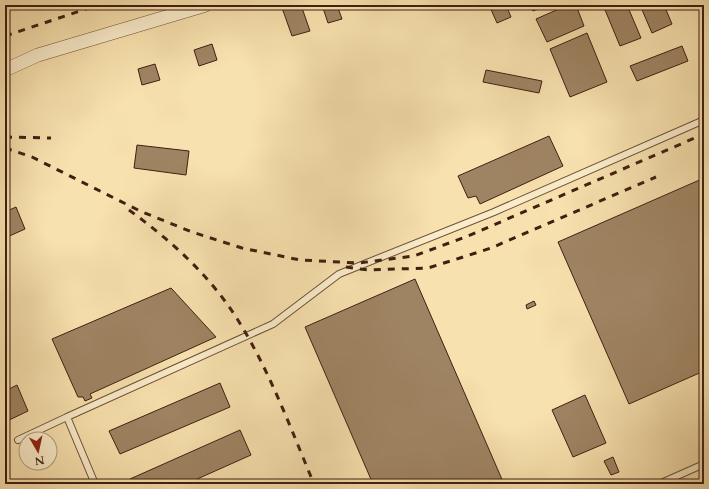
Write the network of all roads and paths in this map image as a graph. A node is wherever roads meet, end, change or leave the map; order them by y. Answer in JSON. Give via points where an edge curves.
{"nodes":[{"id":1,"x":206,"y":5,"type":"edge"},
{"id":2,"x":5,"y":70,"type":"edge"},
{"id":3,"x":704,"y":120,"type":"edge"},
{"id":4,"x":67,"y":417,"type":"junction"},
{"id":5,"x":37,"y":431,"type":"edge"},
{"id":6,"x":704,"y":464,"type":"edge"},
{"id":7,"x":95,"y":484,"type":"edge"},
{"id":8,"x":658,"y":484,"type":"edge"}],
"edges":[{"from":1,"to":2,"type":"street","via":[[38,55]]},
{"from":3,"to":4,"type":"lane","via":[[494,212],[339,274],[273,324]]},
{"from":4,"to":5,"type":"lane"},
{"from":4,"to":7,"type":"lane"},
{"from":6,"to":8,"type":"lane"}]}
